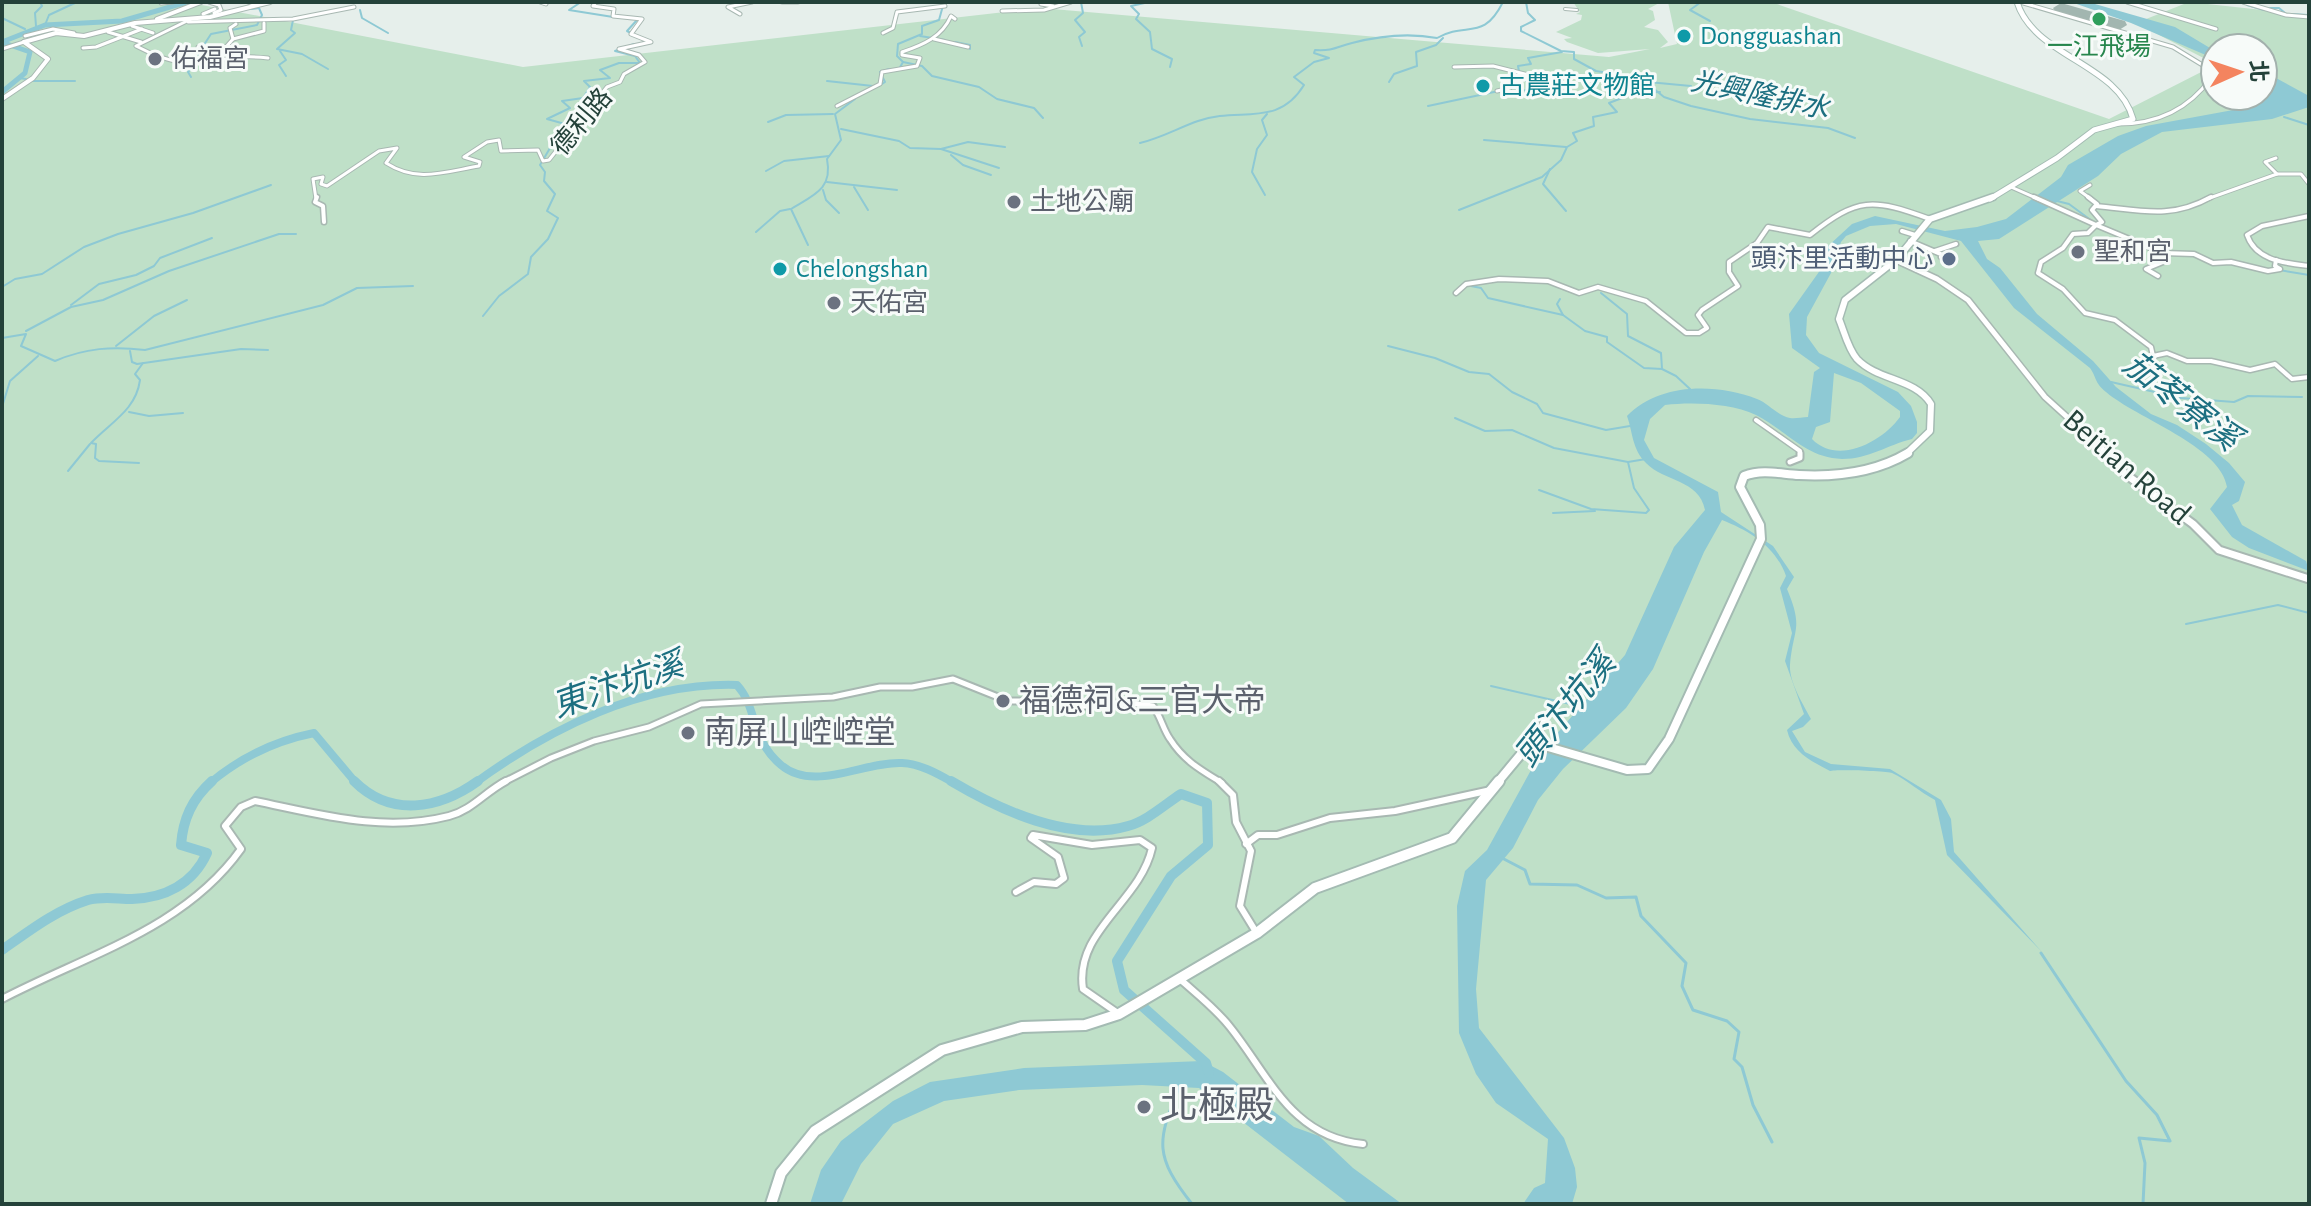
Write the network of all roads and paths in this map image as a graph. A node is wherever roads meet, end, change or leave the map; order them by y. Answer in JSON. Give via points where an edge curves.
{"nodes":[{"id":1,"x":173,"y":2,"type":"edge"},
{"id":2,"x":201,"y":2,"type":"edge"},
{"id":3,"x":209,"y":2,"type":"edge"},
{"id":4,"x":248,"y":2,"type":"edge"},
{"id":5,"x":270,"y":2,"type":"edge"},
{"id":6,"x":540,"y":2,"type":"edge"},
{"id":7,"x":596,"y":2,"type":"edge"},
{"id":8,"x":752,"y":2,"type":"edge"},
{"id":9,"x":782,"y":2,"type":"edge"},
{"id":10,"x":798,"y":2,"type":"edge"},
{"id":11,"x":1071,"y":2,"type":"edge"},
{"id":12,"x":2018,"y":2,"type":"edge"},
{"id":13,"x":2127,"y":2,"type":"edge"},
{"id":14,"x":2243,"y":2,"type":"edge"},
{"id":15,"x":161,"y":3,"type":"edge"},
{"id":16,"x":254,"y":4,"type":"dead end"},
{"id":17,"x":546,"y":4,"type":"edge"},
{"id":18,"x":1041,"y":4,"type":"dead end"},
{"id":19,"x":219,"y":5,"type":"junction"},
{"id":20,"x":945,"y":6,"type":"dead end"},
{"id":21,"x":1054,"y":6,"type":"junction"},
{"id":22,"x":354,"y":7,"type":"dead end"},
{"id":23,"x":1565,"y":9,"type":"dead end"},
{"id":24,"x":1577,"y":10,"type":"dead end"},
{"id":25,"x":1002,"y":11,"type":"dead end"},
{"id":26,"x":214,"y":13,"type":"dead end"},
{"id":27,"x":203,"y":14,"type":"dead end"},
{"id":28,"x":740,"y":14,"type":"dead end"},
{"id":29,"x":2309,"y":17,"type":"edge"},
{"id":30,"x":955,"y":19,"type":"dead end"},
{"id":31,"x":189,"y":20,"type":"junction"},
{"id":32,"x":147,"y":22,"type":"junction"},
{"id":33,"x":264,"y":23,"type":"junction"},
{"id":34,"x":236,"y":24,"type":"junction"},
{"id":35,"x":132,"y":26,"type":"dead end"},
{"id":36,"x":142,"y":29,"type":"junction"},
{"id":37,"x":2216,"y":29,"type":"dead end"},
{"id":38,"x":153,"y":33,"type":"dead end"},
{"id":39,"x":883,"y":33,"type":"dead end"},
{"id":40,"x":120,"y":37,"type":"junction"},
{"id":41,"x":24,"y":39,"type":"junction"},
{"id":42,"x":234,"y":39,"type":"junction"},
{"id":43,"x":933,"y":39,"type":"junction"},
{"id":44,"x":142,"y":42,"type":"junction"},
{"id":45,"x":198,"y":47,"type":"dead end"},
{"id":46,"x":968,"y":47,"type":"dead end"},
{"id":47,"x":83,"y":48,"type":"dead end"},
{"id":48,"x":2,"y":49,"type":"edge"},
{"id":49,"x":268,"y":58,"type":"dead end"},
{"id":50,"x":1454,"y":67,"type":"dead end"},
{"id":51,"x":1564,"y":84,"type":"dead end"},
{"id":52,"x":1510,"y":88,"type":"dead end"},
{"id":53,"x":1497,"y":91,"type":"dead end"},
{"id":54,"x":2,"y":99,"type":"edge"},
{"id":55,"x":837,"y":106,"type":"dead end"},
{"id":56,"x":2118,"y":124,"type":"junction"},
{"id":57,"x":2276,"y":158,"type":"dead end"},
{"id":58,"x":2277,"y":174,"type":"junction"},
{"id":59,"x":2309,"y":184,"type":"edge"},
{"id":60,"x":2090,"y":185,"type":"dead end"},
{"id":61,"x":2011,"y":187,"type":"junction"},
{"id":62,"x":2095,"y":206,"type":"junction"},
{"id":63,"x":2309,"y":216,"type":"edge"},
{"id":64,"x":1930,"y":219,"type":"junction"},
{"id":65,"x":324,"y":222,"type":"dead end"},
{"id":66,"x":2096,"y":225,"type":"junction"},
{"id":67,"x":1902,"y":231,"type":"dead end"},
{"id":68,"x":1912,"y":238,"type":"junction"},
{"id":69,"x":1956,"y":244,"type":"dead end"},
{"id":70,"x":2150,"y":248,"type":"junction"},
{"id":71,"x":1934,"y":251,"type":"junction"},
{"id":72,"x":1941,"y":257,"type":"dead end"},
{"id":73,"x":1896,"y":260,"type":"junction"},
{"id":74,"x":2276,"y":260,"type":"junction"},
{"id":75,"x":2309,"y":266,"type":"edge"},
{"id":76,"x":2158,"y":276,"type":"dead end"},
{"id":77,"x":1456,"y":293,"type":"dead end"},
{"id":78,"x":2309,"y":377,"type":"edge"},
{"id":79,"x":1756,"y":420,"type":"dead end"},
{"id":80,"x":1790,"y":462,"type":"dead end"},
{"id":81,"x":2309,"y":579,"type":"edge"},
{"id":82,"x":1544,"y":720,"type":"dead end"},
{"id":83,"x":1536,"y":743,"type":"junction"},
{"id":84,"x":1492,"y":790,"type":"junction"},
{"id":85,"x":1246,"y":844,"type":"junction"},
{"id":86,"x":1016,"y":892,"type":"dead end"},
{"id":87,"x":1257,"y":933,"type":"junction"},
{"id":88,"x":1181,"y":980,"type":"junction"},
{"id":89,"x":2,"y":999,"type":"edge"},
{"id":90,"x":1119,"y":1014,"type":"junction"},
{"id":91,"x":1363,"y":1144,"type":"dead end"},
{"id":92,"x":771,"y":1204,"type":"edge"}],
"edges":[{"from":1,"to":15,"type":"street"},
{"from":2,"to":32,"type":"street"},
{"from":3,"to":19,"type":"street"},
{"from":4,"to":16,"type":"street"},
{"from":5,"to":31,"type":"street"},
{"from":6,"to":17,"type":"street"},
{"from":7,"to":65,"type":"street","name":"德利路","via":[[594,7],[614,9],[613,16],[642,19],[631,34],[651,42],[619,49],[645,62],[607,87],[545,161],[541,151],[501,151],[499,140],[492,140],[464,157],[479,166],[408,176],[386,163],[397,148],[382,149],[327,186],[321,184],[323,177],[313,179]]},
{"from":8,"to":28,"type":"street","via":[[728,7]]},
{"from":9,"to":10,"type":"street"},
{"from":11,"to":21,"type":"street"},
{"from":12,"to":56,"type":"main road","via":[[2023,20],[2131,106],[2133,119]]},
{"from":12,"to":56,"type":"street","via":[[2173,47],[2209,69],[2211,78],[2194,101],[2164,117]]},
{"from":13,"to":37,"type":"street"},
{"from":14,"to":29,"type":"street"},
{"from":18,"to":21,"type":"street"},
{"from":19,"to":26,"type":"street","via":[[221,10]]},
{"from":19,"to":27,"type":"street"},
{"from":20,"to":39,"type":"street","via":[[897,12],[893,28]]},
{"from":21,"to":25,"type":"street"},
{"from":22,"to":33,"type":"street"},
{"from":23,"to":24,"type":"street"},
{"from":30,"to":43,"type":"street","via":[[951,16]]},
{"from":31,"to":32,"type":"street"},
{"from":31,"to":34,"type":"street"},
{"from":31,"to":44,"type":"street"},
{"from":32,"to":40,"type":"street","via":[[108,32]]},
{"from":32,"to":41,"type":"street","via":[[95,34]]},
{"from":33,"to":34,"type":"street"},
{"from":33,"to":42,"type":"street","via":[[264,31]]},
{"from":34,"to":42,"type":"street","via":[[230,28]]},
{"from":35,"to":36,"type":"street"},
{"from":36,"to":38,"type":"street"},
{"from":36,"to":40,"type":"street"},
{"from":40,"to":44,"type":"street"},
{"from":40,"to":47,"type":"street"},
{"from":41,"to":48,"type":"street"},
{"from":41,"to":54,"type":"street","via":[[48,59],[33,78]]},
{"from":42,"to":45,"type":"street","via":[[226,47]]},
{"from":43,"to":46,"type":"street"},
{"from":43,"to":55,"type":"street","via":[[902,52],[920,58],[917,66],[885,71],[880,84]]},
{"from":44,"to":49,"type":"street","via":[[136,46],[145,53],[191,66],[245,55]]},
{"from":50,"to":51,"type":"street","via":[[1474,64]]},
{"from":52,"to":53,"type":"street"},
{"from":56,"to":61,"type":"main road","via":[[2094,130]]},
{"from":57,"to":58,"type":"street","via":[[2265,162]]},
{"from":58,"to":59,"type":"street","via":[[2301,174]]},
{"from":58,"to":62,"type":"street","via":[[2209,197],[2188,210]]},
{"from":60,"to":62,"type":"street","via":[[2080,191]]},
{"from":61,"to":64,"type":"main road","via":[[1975,206]]},
{"from":61,"to":66,"type":"street"},
{"from":62,"to":66,"type":"street","via":[[2092,210],[2102,222]]},
{"from":63,"to":74,"type":"street","via":[[2249,232],[2251,246]]},
{"from":64,"to":68,"type":"main road"},
{"from":64,"to":77,"type":"street","via":[[1896,208],[1854,207],[1810,235],[1768,227],[1757,243],[1729,262],[1738,286],[1728,298],[1705,305],[1698,315],[1707,328],[1699,333],[1679,330],[1646,301],[1598,287],[1579,293],[1548,281],[1499,279],[1466,284]]},
{"from":66,"to":70,"type":"street"},
{"from":66,"to":78,"type":"street","via":[[2088,233],[2073,234],[2038,267],[2040,275],[2063,289],[2085,313],[2121,323],[2151,347],[2155,357],[2167,353],[2250,370],[2275,364],[2292,379]]},
{"from":67,"to":68,"type":"street"},
{"from":68,"to":71,"type":"street"},
{"from":68,"to":73,"type":"main road"},
{"from":69,"to":71,"type":"street"},
{"from":70,"to":74,"type":"street","via":[[2268,271],[2280,269]]},
{"from":70,"to":76,"type":"street","via":[[2163,262],[2146,269]]},
{"from":71,"to":72,"type":"street"},
{"from":73,"to":81,"type":"street","name":"Beitian Road","via":[[1968,300],[2045,397],[2104,448],[2120,470],[2181,514],[2219,550]]},
{"from":73,"to":83,"type":"main road","via":[[1845,300],[1839,319],[1860,363],[1926,396],[1931,404],[1930,431],[1908,455],[1890,463],[1825,474],[1744,476],[1743,497],[1760,525],[1761,539],[1669,739],[1648,769],[1627,770]]},
{"from":74,"to":75,"type":"street"},
{"from":79,"to":80,"type":"street","via":[[1800,451],[1800,458]]},
{"from":82,"to":83,"type":"street"},
{"from":83,"to":84,"type":"main road","via":[[1529,744]]},
{"from":84,"to":85,"type":"street","via":[[1395,811],[1330,818],[1277,835],[1258,835]]},
{"from":84,"to":87,"type":"main road","via":[[1447,841],[1315,888]]},
{"from":85,"to":87,"type":"street","via":[[1251,863],[1239,901]]},
{"from":85,"to":89,"type":"street","via":[[1228,789],[1190,765],[1167,736],[1159,711],[1143,703],[1072,707],[1008,701],[953,679],[833,697],[717,702],[551,758],[449,816],[377,825],[264,802],[246,804],[225,826],[241,849],[234,863],[180,911]]},
{"from":86,"to":90,"type":"street","via":[[1034,882],[1056,884],[1064,878],[1060,856],[1033,835],[1092,845],[1140,840],[1152,848],[1148,869],[1092,941],[1082,968],[1083,989]]},
{"from":87,"to":88,"type":"main road"},
{"from":88,"to":90,"type":"main road"},
{"from":88,"to":91,"type":"street","via":[[1232,1029],[1266,1081],[1298,1116],[1340,1143]]},
{"from":90,"to":92,"type":"main road","via":[[1085,1025],[1022,1027],[942,1050],[815,1131],[781,1173]]}]}
